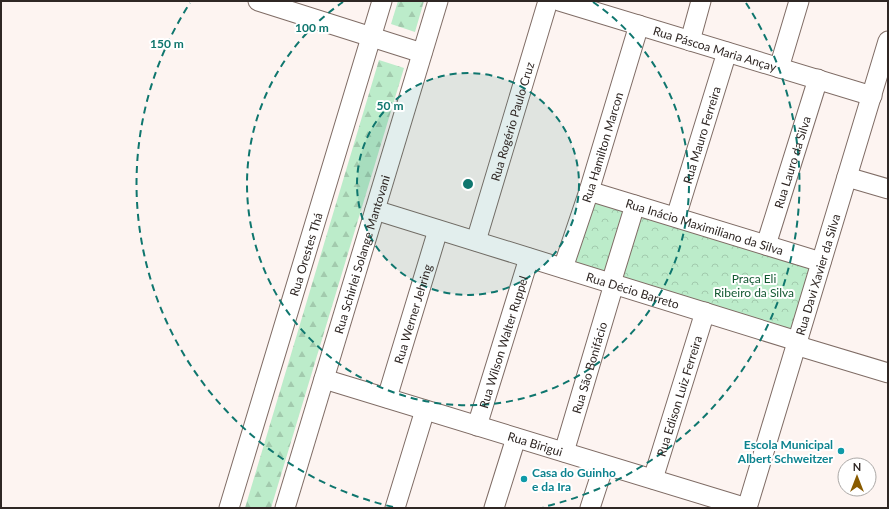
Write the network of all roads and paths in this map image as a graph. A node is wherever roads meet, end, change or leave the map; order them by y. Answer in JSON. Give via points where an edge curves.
{"nodes":[{"id":1,"x":258,"y":1,"type":"edge"},
{"id":2,"x":382,"y":1,"type":"edge"},
{"id":3,"x":438,"y":1,"type":"edge"},
{"id":4,"x":548,"y":1,"type":"edge"},
{"id":5,"x":559,"y":1,"type":"edge"},
{"id":6,"x":701,"y":1,"type":"edge"},
{"id":7,"x":800,"y":1,"type":"edge"},
{"id":8,"x":601,"y":7,"type":"edge"},
{"id":9,"x":639,"y":25,"type":"junction"},
{"id":10,"x":371,"y":36,"type":"junction"},
{"id":11,"x":690,"y":41,"type":"junction"},
{"id":12,"x":888,"y":42,"type":"edge"},
{"id":13,"x":727,"y":52,"type":"junction"},
{"id":14,"x":422,"y":53,"type":"junction"},
{"id":15,"x":780,"y":68,"type":"junction"},
{"id":16,"x":818,"y":79,"type":"junction"},
{"id":17,"x":872,"y":96,"type":"junction"},
{"id":18,"x":847,"y":177,"type":"junction"},
{"id":19,"x":888,"y":189,"type":"edge"},
{"id":20,"x":589,"y":190,"type":"junction"},
{"id":21,"x":635,"y":205,"type":"junction"},
{"id":22,"x":375,"y":210,"type":"junction"},
{"id":23,"x":676,"y":217,"type":"junction"},
{"id":24,"x":438,"y":230,"type":"junction"},
{"id":25,"x":476,"y":241,"type":"junction"},
{"id":26,"x":766,"y":245,"type":"junction"},
{"id":27,"x":529,"y":258,"type":"junction"},
{"id":28,"x":821,"y":262,"type":"junction"},
{"id":29,"x":563,"y":268,"type":"junction"},
{"id":30,"x":613,"y":284,"type":"junction"},
{"id":31,"x":705,"y":312,"type":"junction"},
{"id":32,"x":797,"y":340,"type":"junction"},
{"id":33,"x":888,"y":373,"type":"edge"},
{"id":34,"x":324,"y":379,"type":"junction"},
{"id":35,"x":386,"y":398,"type":"junction"},
{"id":36,"x":425,"y":410,"type":"junction"},
{"id":37,"x":478,"y":426,"type":"junction"},
{"id":38,"x":516,"y":438,"type":"junction"},
{"id":39,"x":564,"y":452,"type":"junction"},
{"id":40,"x":604,"y":464,"type":"junction"},
{"id":41,"x":653,"y":479,"type":"junction"},
{"id":42,"x":690,"y":500,"type":"edge"},
{"id":43,"x":229,"y":508,"type":"edge"},
{"id":44,"x":285,"y":508,"type":"edge"},
{"id":45,"x":395,"y":508,"type":"edge"},
{"id":46,"x":494,"y":508,"type":"edge"},
{"id":47,"x":590,"y":508,"type":"edge"},
{"id":48,"x":746,"y":508,"type":"edge"}],
"edges":[{"from":1,"to":10,"type":"street"},
{"from":2,"to":10,"type":"street","name":"Rua Orestes Thá"},
{"from":3,"to":14,"type":"street","name":"Rua Schirlei Solange Mantovani"},
{"from":4,"to":25,"type":"street","name":"Rua Rogério Paulo Cruz"},
{"from":5,"to":8,"type":"street","name":"Rua Páscoa Maria Ançay"},
{"from":6,"to":11,"type":"street"},
{"from":7,"to":15,"type":"street"},
{"from":8,"to":9,"type":"street","name":"Rua Páscoa Maria Ançay"},
{"from":9,"to":11,"type":"street","name":"Rua Páscoa Maria Ançay"},
{"from":9,"to":20,"type":"street","name":"Rua Hamilton Marcon"},
{"from":10,"to":14,"type":"street"},
{"from":10,"to":43,"type":"street","name":"Rua Orestes Thá"},
{"from":11,"to":13,"type":"street","name":"Rua Páscoa Maria Ançay"},
{"from":12,"to":17,"type":"street","name":"Rua Davi Xavier da Silva"},
{"from":13,"to":15,"type":"street","name":"Rua Páscoa Maria Ançay"},
{"from":13,"to":23,"type":"street","name":"Rua Mauro Ferreira"},
{"from":14,"to":22,"type":"street","name":"Rua Schirlei Solange Mantovani"},
{"from":15,"to":16,"type":"street","name":"Rua Páscoa Maria Ançay"},
{"from":16,"to":17,"type":"street","name":"Rua Páscoa Maria Ançay"},
{"from":16,"to":26,"type":"street","name":"Rua Lauro da Silva"},
{"from":17,"to":18,"type":"street","name":"Rua Davi Xavier da Silva"},
{"from":18,"to":19,"type":"street"},
{"from":18,"to":28,"type":"street","name":"Rua Davi Xavier da Silva"},
{"from":20,"to":21,"type":"street","name":"Rua Inácio Maximiliano da Silva"},
{"from":20,"to":29,"type":"street","name":"Rua Hamilton Marcon"},
{"from":21,"to":23,"type":"street","name":"Rua Inácio Maximiliano da Silva"},
{"from":21,"to":30,"type":"street","name":"Rua São Bonifácio"},
{"from":22,"to":24,"type":"street","name":"Rua Décio Barreto"},
{"from":22,"to":34,"type":"street","name":"Rua Schirlei Solange Mantovani"},
{"from":23,"to":26,"type":"street","name":"Rua Inácio Maximiliano da Silva"},
{"from":24,"to":25,"type":"street","name":"Rua Décio Barreto"},
{"from":24,"to":35,"type":"street","name":"Rua Werner Jehring"},
{"from":25,"to":27,"type":"street","name":"Rua Décio Barreto"},
{"from":26,"to":28,"type":"street","name":"Rua Inácio Maximiliano da Silva"},
{"from":27,"to":29,"type":"street","name":"Rua Décio Barreto"},
{"from":27,"to":37,"type":"street","name":"Rua Wilson Walter Ruppel"},
{"from":28,"to":32,"type":"street","name":"Rua Davi Xavier da Silva"},
{"from":29,"to":30,"type":"street","name":"Rua Décio Barreto"},
{"from":30,"to":31,"type":"street","name":"Rua Décio Barreto"},
{"from":30,"to":39,"type":"street","name":"Rua São Bonifácio"},
{"from":31,"to":32,"type":"street","name":"Rua Décio Barreto"},
{"from":31,"to":41,"type":"street","name":"Rua Edison Luiz Ferreira"},
{"from":32,"to":33,"type":"street","name":"Rua Décio Barreto","via":[[805,348]]},
{"from":32,"to":48,"type":"street","name":"Rua Davi Xavier da Silva"},
{"from":34,"to":35,"type":"street","name":"Rua Birigui"},
{"from":34,"to":44,"type":"street","name":"Rua Schirlei Solange Mantovani"},
{"from":35,"to":36,"type":"street","name":"Rua Birigui"},
{"from":36,"to":37,"type":"street","name":"Rua Birigui"},
{"from":36,"to":45,"type":"street"},
{"from":37,"to":38,"type":"street","name":"Rua Birigui"},
{"from":38,"to":39,"type":"street","name":"Rua Birigui"},
{"from":38,"to":46,"type":"street"},
{"from":39,"to":40,"type":"street","name":"Rua Birigui"},
{"from":40,"to":41,"type":"street","name":"Rua Birigui"},
{"from":40,"to":47,"type":"street"},
{"from":41,"to":42,"type":"street","name":"Rua Birigui"},
{"from":42,"to":48,"type":"street","name":"Rua Birigui"}]}
